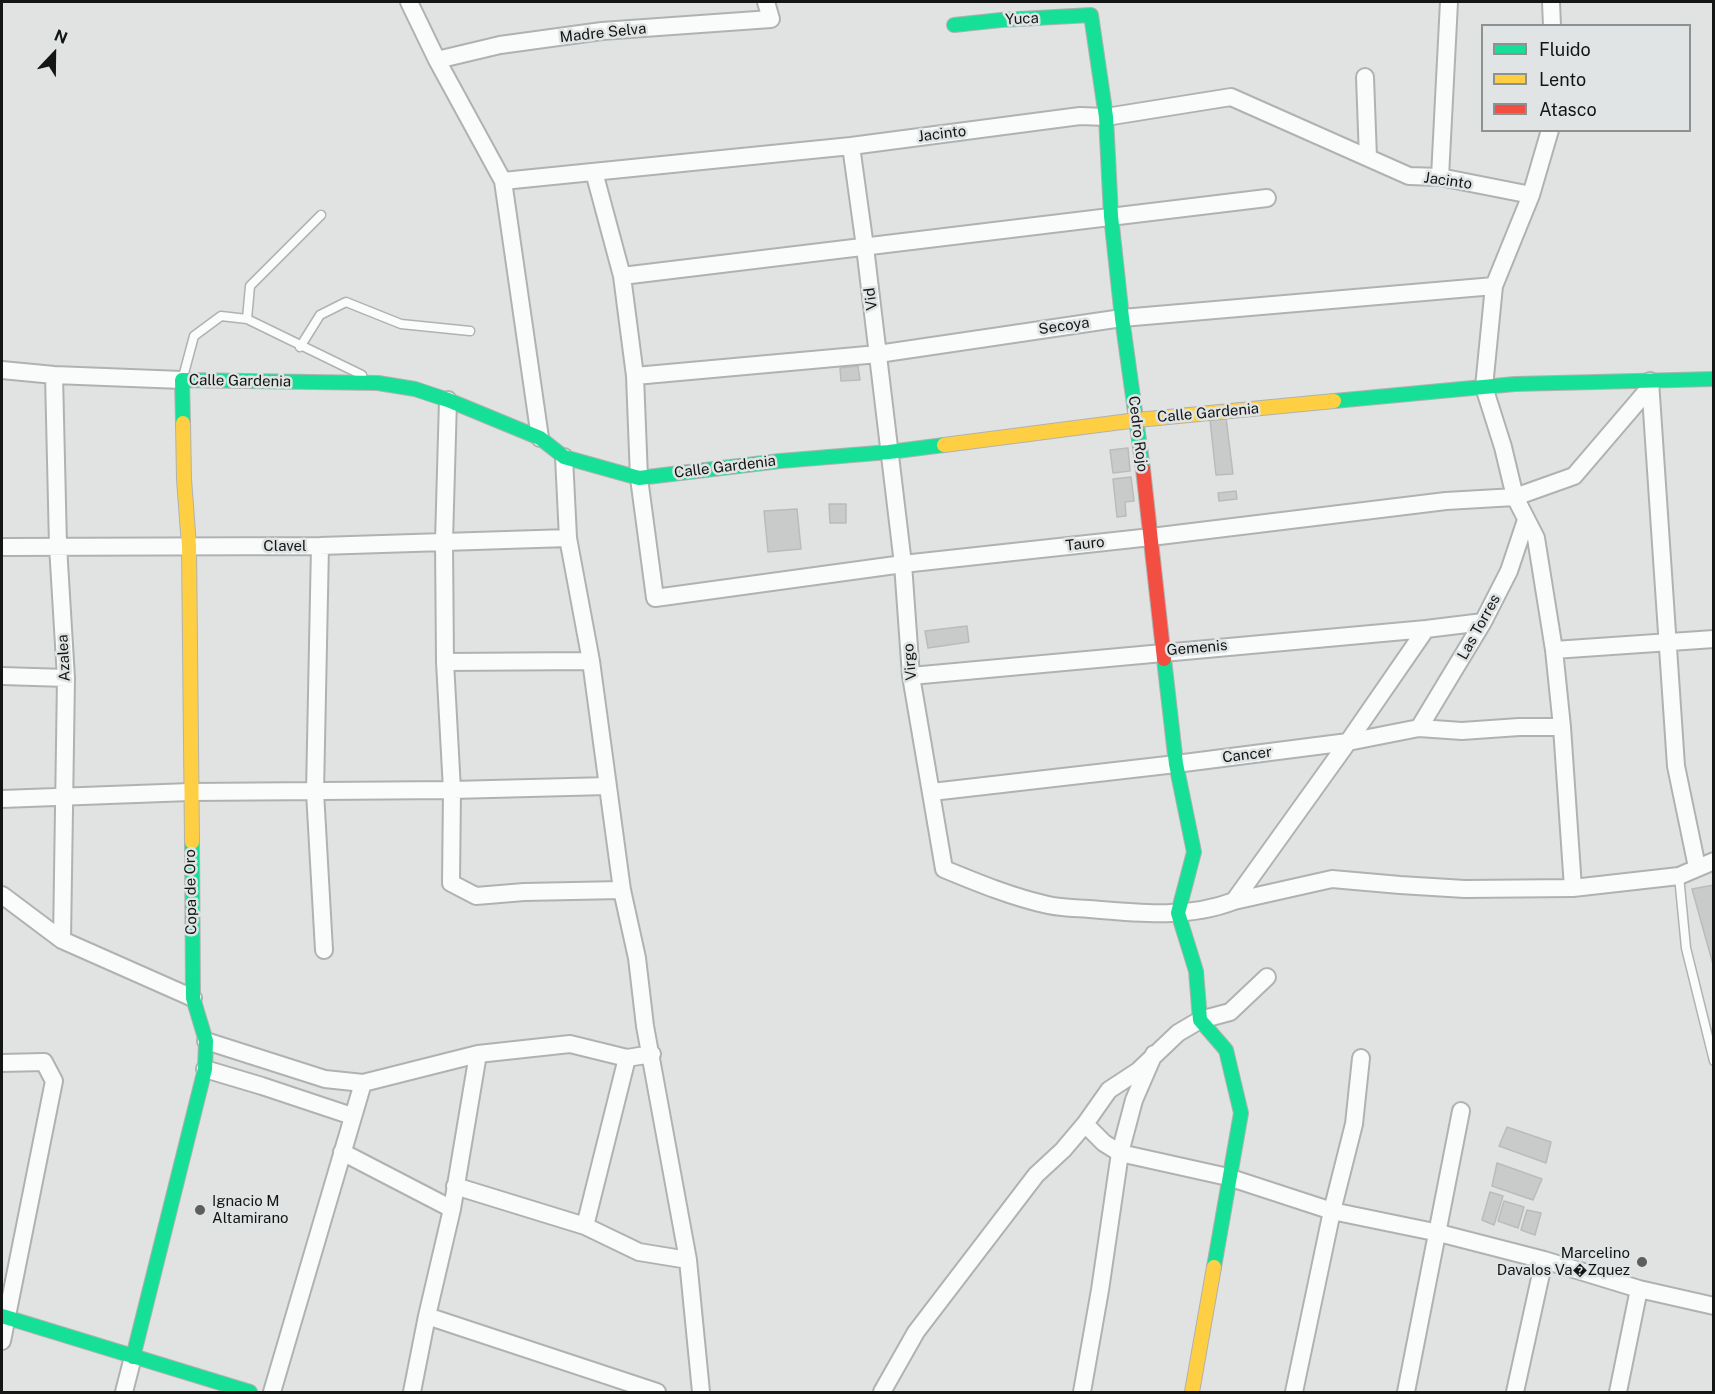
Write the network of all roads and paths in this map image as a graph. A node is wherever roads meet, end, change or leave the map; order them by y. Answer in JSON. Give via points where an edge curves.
{"nodes":[{"id":1,"x":410,"y":2,"type":"edge"},
{"id":2,"x":766,"y":2,"type":"edge"},
{"id":3,"x":1449,"y":2,"type":"edge"},
{"id":4,"x":1551,"y":2,"type":"edge"},
{"id":5,"x":1091,"y":15,"type":"joint"},
{"id":6,"x":1552,"y":24,"type":"edge"},
{"id":7,"x":954,"y":25,"type":"dead end"},
{"id":8,"x":437,"y":60,"type":"junction"},
{"id":9,"x":1365,"y":77,"type":"dead end"},
{"id":10,"x":1106,"y":117,"type":"junction"},
{"id":11,"x":1549,"y":132,"type":"edge"},
{"id":12,"x":850,"y":146,"type":"junction"},
{"id":13,"x":1368,"y":158,"type":"junction"},
{"id":14,"x":594,"y":172,"type":"junction"},
{"id":15,"x":1440,"y":177,"type":"junction"},
{"id":16,"x":503,"y":181,"type":"junction"},
{"id":17,"x":1531,"y":195,"type":"junction"},
{"id":18,"x":1267,"y":198,"type":"dead end"},
{"id":19,"x":321,"y":215,"type":"dead end"},
{"id":20,"x":1111,"y":216,"type":"junction"},
{"id":21,"x":865,"y":248,"type":"junction"},
{"id":22,"x":622,"y":276,"type":"junction"},
{"id":23,"x":1494,"y":286,"type":"junction"},
{"id":24,"x":1122,"y":318,"type":"junction"},
{"id":25,"x":247,"y":319,"type":"junction"},
{"id":26,"x":470,"y":331,"type":"dead end"},
{"id":27,"x":300,"y":347,"type":"junction"},
{"id":28,"x":878,"y":354,"type":"junction"},
{"id":29,"x":2,"y":370,"type":"edge"},
{"id":30,"x":54,"y":375,"type":"junction"},
{"id":31,"x":635,"y":376,"type":"junction"},
{"id":32,"x":1713,"y":379,"type":"edge"},
{"id":33,"x":182,"y":380,"type":"junction"},
{"id":34,"x":378,"y":383,"type":"junction"},
{"id":35,"x":1651,"y":383,"type":"junction"},
{"id":36,"x":1484,"y":387,"type":"junction"},
{"id":37,"x":448,"y":400,"type":"junction"},
{"id":38,"x":1137,"y":420,"type":"junction"},
{"id":39,"x":540,"y":438,"type":"junction"},
{"id":40,"x":889,"y":452,"type":"junction"},
{"id":41,"x":564,"y":457,"type":"junction"},
{"id":42,"x":639,"y":478,"type":"junction"},
{"id":43,"x":1515,"y":497,"type":"junction"},
{"id":44,"x":1526,"y":520,"type":"junction"},
{"id":45,"x":1151,"y":537,"type":"junction"},
{"id":46,"x":568,"y":538,"type":"junction"},
{"id":47,"x":444,"y":541,"type":"junction"},
{"id":48,"x":58,"y":546,"type":"junction"},
{"id":49,"x":189,"y":546,"type":"junction"},
{"id":50,"x":320,"y":546,"type":"junction"},
{"id":51,"x":2,"y":547,"type":"edge"},
{"id":52,"x":903,"y":564,"type":"junction"},
{"id":53,"x":1483,"y":622,"type":"junction"},
{"id":54,"x":1425,"y":629,"type":"junction"},
{"id":55,"x":1713,"y":639,"type":"edge"},
{"id":56,"x":1669,"y":644,"type":"junction"},
{"id":57,"x":1554,"y":650,"type":"junction"},
{"id":58,"x":1163,"y":651,"type":"junction"},
{"id":59,"x":591,"y":661,"type":"junction"},
{"id":60,"x":445,"y":662,"type":"junction"},
{"id":61,"x":2,"y":676,"type":"edge"},
{"id":62,"x":911,"y":676,"type":"junction"},
{"id":63,"x":66,"y":678,"type":"junction"},
{"id":64,"x":1562,"y":727,"type":"junction"},
{"id":65,"x":1419,"y":728,"type":"junction"},
{"id":66,"x":1348,"y":742,"type":"junction"},
{"id":67,"x":1176,"y":764,"type":"junction"},
{"id":68,"x":608,"y":786,"type":"junction"},
{"id":69,"x":452,"y":790,"type":"junction"},
{"id":70,"x":190,"y":792,"type":"junction"},
{"id":71,"x":315,"y":792,"type":"junction"},
{"id":72,"x":932,"y":792,"type":"junction"},
{"id":73,"x":65,"y":798,"type":"junction"},
{"id":74,"x":2,"y":799,"type":"edge"},
{"id":75,"x":1713,"y":861,"type":"edge"},
{"id":76,"x":1697,"y":867,"type":"junction"},
{"id":77,"x":1679,"y":876,"type":"junction"},
{"id":78,"x":1573,"y":888,"type":"junction"},
{"id":79,"x":622,"y":890,"type":"junction"},
{"id":80,"x":2,"y":895,"type":"edge"},
{"id":81,"x":1234,"y":902,"type":"junction"},
{"id":82,"x":1178,"y":913,"type":"junction"},
{"id":83,"x":62,"y":940,"type":"junction"},
{"id":84,"x":324,"y":950,"type":"dead end"},
{"id":85,"x":1267,"y":976,"type":"dead end"},
{"id":86,"x":193,"y":998,"type":"junction"},
{"id":87,"x":1200,"y":1020,"type":"junction"},
{"id":88,"x":206,"y":1041,"type":"junction"},
{"id":89,"x":478,"y":1054,"type":"junction"},
{"id":90,"x":652,"y":1054,"type":"junction"},
{"id":91,"x":1154,"y":1054,"type":"junction"},
{"id":92,"x":627,"y":1058,"type":"junction"},
{"id":93,"x":1361,"y":1058,"type":"dead end"},
{"id":94,"x":1713,"y":1061,"type":"edge"},
{"id":95,"x":2,"y":1063,"type":"edge"},
{"id":96,"x":205,"y":1069,"type":"junction"},
{"id":97,"x":363,"y":1083,"type":"junction"},
{"id":98,"x":1461,"y":1111,"type":"dead end"},
{"id":99,"x":352,"y":1116,"type":"junction"},
{"id":100,"x":1085,"y":1124,"type":"junction"},
{"id":101,"x":342,"y":1152,"type":"junction"},
{"id":102,"x":1120,"y":1153,"type":"junction"},
{"id":103,"x":1228,"y":1177,"type":"junction"},
{"id":104,"x":455,"y":1186,"type":"junction"},
{"id":105,"x":452,"y":1209,"type":"junction"},
{"id":106,"x":1332,"y":1211,"type":"junction"},
{"id":107,"x":585,"y":1226,"type":"junction"},
{"id":108,"x":1439,"y":1233,"type":"junction"},
{"id":109,"x":688,"y":1260,"type":"junction"},
{"id":110,"x":1544,"y":1260,"type":"junction"},
{"id":111,"x":1639,"y":1289,"type":"junction"},
{"id":112,"x":1713,"y":1306,"type":"edge"},
{"id":113,"x":4,"y":1317,"type":"edge"},
{"id":114,"x":427,"y":1317,"type":"junction"},
{"id":115,"x":2,"y":1341,"type":"edge"},
{"id":116,"x":133,"y":1357,"type":"junction"},
{"id":117,"x":124,"y":1392,"type":"edge"},
{"id":118,"x":250,"y":1392,"type":"edge"},
{"id":119,"x":272,"y":1392,"type":"edge"},
{"id":120,"x":412,"y":1392,"type":"edge"},
{"id":121,"x":657,"y":1392,"type":"edge"},
{"id":122,"x":701,"y":1392,"type":"edge"},
{"id":123,"x":882,"y":1392,"type":"edge"},
{"id":124,"x":1082,"y":1392,"type":"edge"},
{"id":125,"x":1192,"y":1392,"type":"edge"},
{"id":126,"x":1294,"y":1392,"type":"edge"},
{"id":127,"x":1406,"y":1392,"type":"edge"},
{"id":128,"x":1515,"y":1392,"type":"edge"},
{"id":129,"x":1618,"y":1392,"type":"edge"}],
"edges":[{"from":1,"to":8,"type":"street"},
{"from":2,"to":8,"type":"street","name":"Madre Selva","via":[[771,19],[602,32],[500,45]]},
{"from":3,"to":15,"type":"street"},
{"from":4,"to":6,"type":"street"},
{"from":5,"to":7,"type":"street","name":"Yuca"},
{"from":5,"to":10,"type":"street","name":"Cedro Rojo"},
{"from":8,"to":16,"type":"street"},
{"from":9,"to":13,"type":"street"},
{"from":10,"to":12,"type":"street","name":"Jacinto","via":[[1080,116]]},
{"from":10,"to":13,"type":"street","name":"Jacinto","via":[[1232,97]]},
{"from":10,"to":20,"type":"street","name":"Cedro Rojo"},
{"from":11,"to":17,"type":"street"},
{"from":12,"to":14,"type":"street","name":"Jacinto"},
{"from":12,"to":21,"type":"street","name":"Vid"},
{"from":13,"to":15,"type":"street","name":"Jacinto","via":[[1409,176]]},
{"from":14,"to":16,"type":"street","name":"Jacinto"},
{"from":14,"to":22,"type":"street"},
{"from":15,"to":17,"type":"street","name":"Jacinto"},
{"from":16,"to":39,"type":"street"},
{"from":17,"to":23,"type":"street"},
{"from":18,"to":20,"type":"street"},
{"from":19,"to":25,"type":"lane","via":[[250,286]]},
{"from":20,"to":21,"type":"street"},
{"from":20,"to":24,"type":"street","name":"Cedro Rojo"},
{"from":21,"to":22,"type":"street"},
{"from":21,"to":28,"type":"street","name":"Vid"},
{"from":22,"to":31,"type":"street"},
{"from":23,"to":24,"type":"street","name":"Secoya"},
{"from":23,"to":36,"type":"street"},
{"from":24,"to":28,"type":"street","name":"Secoya"},
{"from":24,"to":38,"type":"street","name":"Cedro Rojo"},
{"from":25,"to":27,"type":"lane"},
{"from":25,"to":33,"type":"lane","via":[[221,316],[194,336]]},
{"from":26,"to":27,"type":"lane","via":[[401,324],[346,302],[320,315]]},
{"from":27,"to":34,"type":"lane"},
{"from":28,"to":31,"type":"street","name":"Secoya"},
{"from":28,"to":40,"type":"street","name":"Vid"},
{"from":29,"to":30,"type":"street","name":"Calle Gardenia"},
{"from":30,"to":33,"type":"street","name":"Calle Gardenia"},
{"from":30,"to":48,"type":"street","name":"Azalea"},
{"from":31,"to":42,"type":"street"},
{"from":32,"to":35,"type":"street","name":"Calle Gardenia"},
{"from":33,"to":34,"type":"street","name":"Calle Gardenia"},
{"from":33,"to":49,"type":"street","name":"Copa de Oro"},
{"from":34,"to":37,"type":"street","name":"Calle Gardenia"},
{"from":35,"to":36,"type":"street","name":"Calle Gardenia"},
{"from":35,"to":43,"type":"street","via":[[1574,476]]},
{"from":35,"to":56,"type":"street"},
{"from":36,"to":38,"type":"street","name":"Calle Gardenia"},
{"from":36,"to":43,"type":"street"},
{"from":37,"to":39,"type":"street","name":"Calle Gardenia"},
{"from":37,"to":47,"type":"street"},
{"from":38,"to":40,"type":"street","name":"Calle Gardenia"},
{"from":38,"to":45,"type":"street","name":"Cedro Rojo"},
{"from":39,"to":41,"type":"street","name":"Calle Gardenia"},
{"from":40,"to":42,"type":"street","name":"Calle Gardenia"},
{"from":40,"to":52,"type":"street","name":"Virgo"},
{"from":41,"to":42,"type":"street","name":"Calle Gardenia"},
{"from":41,"to":46,"type":"street"},
{"from":42,"to":52,"type":"street","name":"Tauro","via":[[655,598]]},
{"from":43,"to":44,"type":"street"},
{"from":43,"to":45,"type":"street","name":"Tauro","via":[[1446,501]]},
{"from":44,"to":53,"type":"street","name":"Las Torres","via":[[1509,571]]},
{"from":44,"to":57,"type":"street","via":[[1536,538]]},
{"from":45,"to":52,"type":"street","name":"Tauro"},
{"from":45,"to":58,"type":"street","name":"Cedro Rojo"},
{"from":46,"to":47,"type":"street","name":"Clavel"},
{"from":46,"to":59,"type":"street"},
{"from":47,"to":50,"type":"street","name":"Clavel"},
{"from":47,"to":60,"type":"street"},
{"from":48,"to":49,"type":"street","name":"Clavel"},
{"from":48,"to":51,"type":"street","name":"Clavel"},
{"from":48,"to":63,"type":"street","name":"Azalea"},
{"from":49,"to":50,"type":"street","name":"Clavel"},
{"from":49,"to":70,"type":"street","name":"Copa de Oro"},
{"from":50,"to":71,"type":"street"},
{"from":52,"to":62,"type":"street","name":"Virgo"},
{"from":53,"to":54,"type":"street","name":"Gemenis"},
{"from":53,"to":65,"type":"street","name":"Las Torres"},
{"from":54,"to":58,"type":"street","name":"Gemenis"},
{"from":54,"to":66,"type":"street"},
{"from":55,"to":56,"type":"street"},
{"from":56,"to":57,"type":"street"},
{"from":56,"to":76,"type":"street","via":[[1677,766]]},
{"from":57,"to":64,"type":"street"},
{"from":58,"to":62,"type":"street","name":"Gemenis"},
{"from":58,"to":67,"type":"street","name":"Cedro Rojo"},
{"from":59,"to":60,"type":"street"},
{"from":59,"to":68,"type":"street"},
{"from":60,"to":69,"type":"street"},
{"from":61,"to":63,"type":"street"},
{"from":62,"to":72,"type":"street","name":"Virgo"},
{"from":63,"to":73,"type":"street","name":"Azalea"},
{"from":64,"to":65,"type":"street","name":"Cancer","via":[[1462,731]]},
{"from":64,"to":78,"type":"street"},
{"from":65,"to":66,"type":"street","name":"Cancer"},
{"from":66,"to":67,"type":"street","name":"Cancer"},
{"from":66,"to":81,"type":"street"},
{"from":67,"to":72,"type":"street","name":"Cancer"},
{"from":67,"to":82,"type":"street","name":"Cedro Rojo","via":[[1194,852]]},
{"from":68,"to":69,"type":"street"},
{"from":68,"to":79,"type":"street"},
{"from":69,"to":71,"type":"street"},
{"from":69,"to":79,"type":"street","via":[[451,883],[476,896]]},
{"from":70,"to":71,"type":"street"},
{"from":70,"to":73,"type":"street"},
{"from":70,"to":86,"type":"street","name":"Copa de Oro"},
{"from":71,"to":84,"type":"street"},
{"from":72,"to":82,"type":"street","name":"Virgo","via":[[944,869],[994,890],[1049,905]]},
{"from":73,"to":74,"type":"street"},
{"from":73,"to":83,"type":"street","name":"Azalea"},
{"from":75,"to":76,"type":"street"},
{"from":76,"to":77,"type":"street"},
{"from":77,"to":78,"type":"street"},
{"from":77,"to":94,"type":"lane","via":[[1686,948]]},
{"from":78,"to":81,"type":"street","via":[[1465,889],[1332,879]]},
{"from":79,"to":90,"type":"street"},
{"from":80,"to":83,"type":"street"},
{"from":81,"to":82,"type":"street"},
{"from":82,"to":87,"type":"street","via":[[1196,971]]},
{"from":83,"to":86,"type":"street"},
{"from":85,"to":87,"type":"street","via":[[1230,1012]]},
{"from":86,"to":88,"type":"street","name":"Copa de Oro"},
{"from":87,"to":91,"type":"street"},
{"from":87,"to":103,"type":"street","via":[[1226,1050],[1240,1113]]},
{"from":88,"to":96,"type":"street","name":"Copa de Oro"},
{"from":88,"to":97,"type":"street","via":[[325,1079]]},
{"from":89,"to":92,"type":"street","via":[[570,1044]]},
{"from":89,"to":97,"type":"street"},
{"from":89,"to":104,"type":"street"},
{"from":90,"to":92,"type":"street"},
{"from":90,"to":109,"type":"street"},
{"from":91,"to":100,"type":"street","via":[[1138,1071],[1109,1090]]},
{"from":91,"to":102,"type":"street","via":[[1134,1100]]},
{"from":92,"to":107,"type":"street"},
{"from":93,"to":106,"type":"street","via":[[1354,1124]]},
{"from":95,"to":113,"type":"street","via":[[44,1062],[54,1081]]},
{"from":96,"to":99,"type":"street"},
{"from":96,"to":116,"type":"street","name":"Copa de Oro"},
{"from":97,"to":99,"type":"street"},
{"from":98,"to":108,"type":"street"},
{"from":99,"to":101,"type":"street"},
{"from":100,"to":102,"type":"street"},
{"from":100,"to":123,"type":"street","via":[[1036,1175],[916,1332]]},
{"from":101,"to":105,"type":"street"},
{"from":101,"to":119,"type":"street"},
{"from":102,"to":103,"type":"street"},
{"from":102,"to":124,"type":"street"},
{"from":103,"to":106,"type":"street"},
{"from":103,"to":125,"type":"street"},
{"from":104,"to":105,"type":"street"},
{"from":104,"to":107,"type":"street"},
{"from":105,"to":114,"type":"street"},
{"from":106,"to":108,"type":"street"},
{"from":106,"to":126,"type":"street"},
{"from":107,"to":109,"type":"street","via":[[639,1252]]},
{"from":108,"to":110,"type":"street"},
{"from":108,"to":127,"type":"street"},
{"from":109,"to":122,"type":"street"},
{"from":110,"to":111,"type":"street"},
{"from":110,"to":128,"type":"street"},
{"from":111,"to":112,"type":"street"},
{"from":111,"to":129,"type":"street"},
{"from":113,"to":115,"type":"street"},
{"from":113,"to":116,"type":"street"},
{"from":114,"to":120,"type":"street"},
{"from":114,"to":121,"type":"street"},
{"from":116,"to":117,"type":"street","name":"Copa de Oro"},
{"from":116,"to":118,"type":"street"}]}
